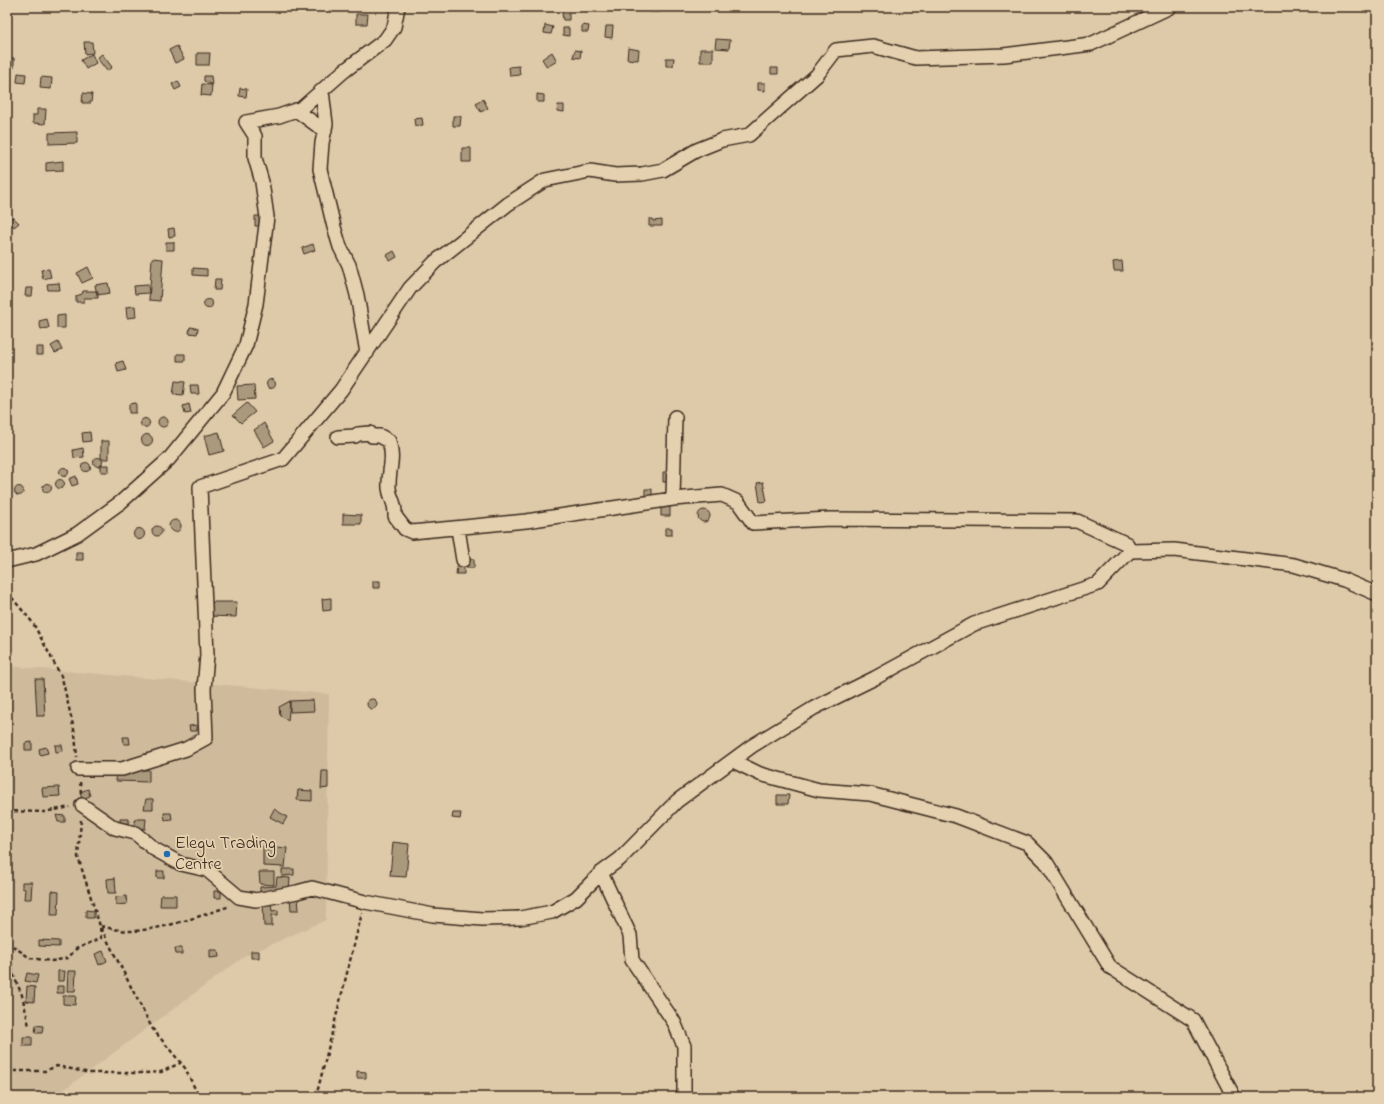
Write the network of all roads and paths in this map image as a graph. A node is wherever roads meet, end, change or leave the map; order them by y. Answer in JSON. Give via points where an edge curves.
{"nodes":[{"id":1,"x":398,"y":7,"type":"edge"},
{"id":2,"x":1170,"y":7,"type":"edge"},
{"id":3,"x":322,"y":91,"type":"junction"},
{"id":4,"x":296,"y":110,"type":"junction"},
{"id":5,"x":325,"y":131,"type":"junction"},
{"id":6,"x":367,"y":353,"type":"junction"},
{"id":7,"x":675,"y":417,"type":"dead end"},
{"id":8,"x":338,"y":437,"type":"dead end"},
{"id":9,"x":673,"y":499,"type":"junction"},
{"id":10,"x":458,"y":529,"type":"junction"},
{"id":11,"x":1130,"y":551,"type":"junction"},
{"id":12,"x":463,"y":560,"type":"dead end"},
{"id":13,"x":7,"y":561,"type":"edge"},
{"id":14,"x":7,"y":592,"type":"edge"},
{"id":15,"x":1377,"y":594,"type":"edge"},
{"id":16,"x":732,"y":760,"type":"junction"},
{"id":17,"x":78,"y":769,"type":"junction"},
{"id":18,"x":82,"y":805,"type":"junction"},
{"id":19,"x":7,"y":813,"type":"edge"},
{"id":20,"x":7,"y":859,"type":"edge"},
{"id":21,"x":7,"y":868,"type":"edge"},
{"id":22,"x":601,"y":873,"type":"junction"},
{"id":23,"x":256,"y":900,"type":"junction"},
{"id":24,"x":365,"y":902,"type":"junction"},
{"id":25,"x":100,"y":926,"type":"junction"},
{"id":26,"x":7,"y":942,"type":"edge"},
{"id":27,"x":13,"y":974,"type":"junction"},
{"id":28,"x":7,"y":984,"type":"edge"},
{"id":29,"x":29,"y":1026,"type":"dead end"},
{"id":30,"x":180,"y":1063,"type":"junction"},
{"id":31,"x":7,"y":1071,"type":"edge"},
{"id":32,"x":199,"y":1097,"type":"edge"},
{"id":33,"x":316,"y":1097,"type":"edge"},
{"id":34,"x":684,"y":1097,"type":"edge"},
{"id":35,"x":1234,"y":1097,"type":"edge"}],
"edges":[{"from":1,"to":3,"type":"street","via":[[394,27],[385,40]]},
{"from":2,"to":6,"type":"street","via":[[1091,44],[1004,55],[916,58],[873,46],[836,50],[817,75],[749,135],[722,140],[697,150],[663,170],[615,175],[590,170],[545,180],[508,204],[435,262],[410,288]]},
{"from":3,"to":4,"type":"street"},
{"from":3,"to":5,"type":"street"},
{"from":4,"to":5,"type":"street"},
{"from":4,"to":13,"type":"street","via":[[280,116],[246,122],[255,136],[256,158],[267,217],[263,258],[246,345],[223,393],[169,459],[121,502],[77,534],[36,554]]},
{"from":5,"to":6,"type":"street","via":[[320,169],[334,227],[357,294]]},
{"from":6,"to":17,"type":"street","via":[[341,390],[283,460],[200,487],[206,738],[186,749],[122,769]]},
{"from":7,"to":9,"type":"street"},
{"from":8,"to":10,"type":"street","via":[[370,433],[372,436],[389,440],[393,456],[389,489],[396,505],[395,516],[405,529],[412,532]]},
{"from":9,"to":10,"type":"street"},
{"from":9,"to":11,"type":"street","via":[[722,495],[738,502],[752,523],[830,519],[1077,521],[1127,544]]},
{"from":10,"to":12,"type":"street"},
{"from":11,"to":15,"type":"street","via":[[1174,550],[1294,565],[1344,580]]},
{"from":11,"to":16,"type":"street","via":[[1098,584],[974,624],[814,708]]},
{"from":14,"to":17,"type":"path","via":[[33,624],[62,678],[75,734]]},
{"from":16,"to":22,"type":"street","via":[[677,801],[620,859]]},
{"from":16,"to":35,"type":"street","via":[[760,774],[819,790],[870,794],[956,816],[1027,843],[1046,862],[1110,967],[1192,1020]]},
{"from":17,"to":18,"type":"path"},
{"from":18,"to":19,"type":"path","via":[[44,812]]},
{"from":18,"to":23,"type":"street","via":[[115,828],[134,833],[154,849],[174,860],[207,870],[239,897]]},
{"from":18,"to":25,"type":"path","via":[[78,857]]},
{"from":20,"to":21,"type":"path"},
{"from":22,"to":24,"type":"street","via":[[576,898],[552,912],[520,918],[482,919],[433,915]]},
{"from":22,"to":34,"type":"street","via":[[630,935],[632,960],[674,1022],[684,1046]]},
{"from":23,"to":24,"type":"street","via":[[312,888]]},
{"from":23,"to":25,"type":"path","via":[[142,930],[130,931]]},
{"from":24,"to":33,"type":"path"},
{"from":25,"to":26,"type":"path","via":[[101,938],[76,949],[68,958],[52,961],[30,958]]},
{"from":25,"to":30,"type":"path","via":[[152,1028]]},
{"from":26,"to":27,"type":"path"},
{"from":27,"to":28,"type":"path"},
{"from":27,"to":29,"type":"path","via":[[22,995]]},
{"from":30,"to":31,"type":"path","via":[[161,1072],[145,1073],[90,1074],[57,1066],[45,1070]]},
{"from":30,"to":32,"type":"path"}]}
